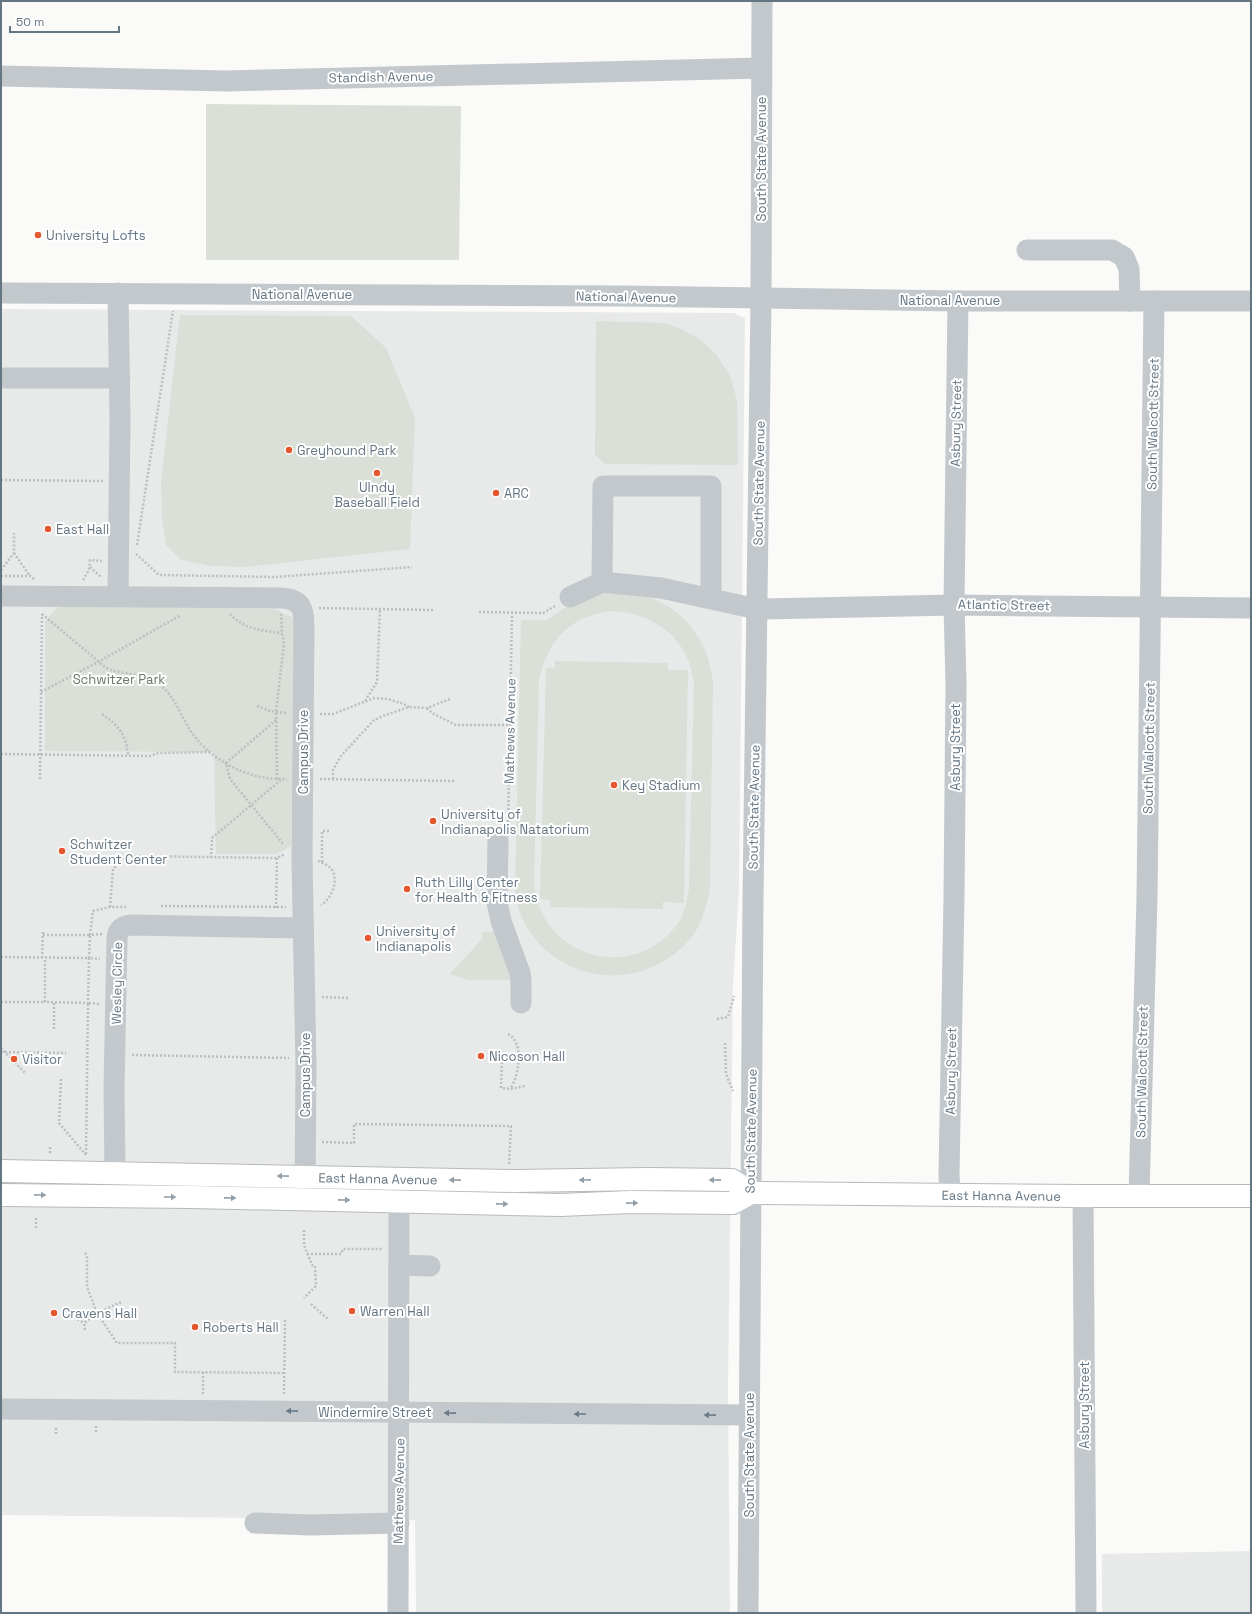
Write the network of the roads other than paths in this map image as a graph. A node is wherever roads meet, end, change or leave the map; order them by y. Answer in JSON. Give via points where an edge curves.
{"nodes":[{"id":1,"x":762,"y":1,"type":"edge"},
{"id":2,"x":761,"y":68,"type":"junction"},
{"id":3,"x":1,"y":76,"type":"edge"},
{"id":4,"x":1027,"y":250,"type":"dead end"},
{"id":5,"x":1,"y":293,"type":"edge"},
{"id":6,"x":118,"y":294,"type":"junction"},
{"id":7,"x":761,"y":298,"type":"junction"},
{"id":8,"x":958,"y":301,"type":"junction"},
{"id":9,"x":1130,"y":301,"type":"junction"},
{"id":10,"x":1154,"y":301,"type":"junction"},
{"id":11,"x":1251,"y":301,"type":"edge"},
{"id":12,"x":1,"y":378,"type":"edge"},
{"id":13,"x":120,"y":378,"type":"junction"},
{"id":14,"x":602,"y":582,"type":"junction"},
{"id":15,"x":112,"y":589,"type":"junction"},
{"id":16,"x":1,"y":596,"type":"edge"},
{"id":17,"x":570,"y":597,"type":"road end"},
{"id":18,"x":711,"y":598,"type":"junction"},
{"id":19,"x":954,"y":605,"type":"junction"},
{"id":20,"x":1151,"y":606,"type":"junction"},
{"id":21,"x":1251,"y":608,"type":"edge"},
{"id":22,"x":757,"y":609,"type":"junction"},
{"id":23,"x":498,"y":840,"type":"road end"},
{"id":24,"x":303,"y":928,"type":"junction"},
{"id":25,"x":521,"y":1003,"type":"dead end"},
{"id":26,"x":1,"y":1171,"type":"edge"},
{"id":27,"x":115,"y":1173,"type":"junction"},
{"id":28,"x":305,"y":1177,"type":"junction"},
{"id":29,"x":751,"y":1193,"type":"junction"},
{"id":30,"x":950,"y":1194,"type":"junction"},
{"id":31,"x":1,"y":1195,"type":"edge"},
{"id":32,"x":1083,"y":1196,"type":"junction"},
{"id":33,"x":1139,"y":1196,"type":"junction"},
{"id":34,"x":1251,"y":1196,"type":"edge"},
{"id":35,"x":305,"y":1200,"type":"junction"},
{"id":36,"x":400,"y":1202,"type":"junction"},
{"id":37,"x":400,"y":1257,"type":"junction"},
{"id":38,"x":430,"y":1266,"type":"dead end"},
{"id":39,"x":1,"y":1409,"type":"edge"},
{"id":40,"x":400,"y":1412,"type":"junction"},
{"id":41,"x":749,"y":1415,"type":"junction"},
{"id":42,"x":255,"y":1523,"type":"dead end"},
{"id":43,"x":399,"y":1523,"type":"junction"},
{"id":44,"x":398,"y":1613,"type":"edge"},
{"id":45,"x":748,"y":1613,"type":"edge"},
{"id":46,"x":1086,"y":1613,"type":"edge"}],
"edges":[{"from":1,"to":2,"type":"street","name":"South State Avenue"},
{"from":2,"to":3,"type":"street","name":"Standish Avenue","via":[[227,81]]},
{"from":2,"to":7,"type":"street","name":"South State Avenue"},
{"from":4,"to":9,"type":"street","via":[[1112,250],[1124,257],[1129,269]]},
{"from":5,"to":6,"type":"street","name":"National Avenue"},
{"from":6,"to":7,"type":"street","name":"National Avenue"},
{"from":6,"to":13,"type":"street"},
{"from":7,"to":8,"type":"street","name":"National Avenue"},
{"from":7,"to":22,"type":"street","name":"South State Avenue"},
{"from":8,"to":9,"type":"street","name":"National Avenue"},
{"from":8,"to":19,"type":"street","name":"Asbury Street"},
{"from":9,"to":10,"type":"street","name":"National Avenue"},
{"from":10,"to":11,"type":"street","name":"National Avenue"},
{"from":10,"to":20,"type":"street","name":"South Walcott Street"},
{"from":12,"to":13,"type":"street"},
{"from":13,"to":15,"type":"street"},
{"from":14,"to":17,"type":"street"},
{"from":14,"to":18,"type":"street","name":"Atlantic Street","via":[[661,588]]},
{"from":14,"to":18,"type":"street","via":[[603,486],[711,486]]},
{"from":15,"to":16,"type":"street","name":"Campus Drive"},
{"from":15,"to":24,"type":"street","name":"Campus Drive","via":[[290,599],[296,601],[303,610],[316,713],[305,858]]},
{"from":18,"to":22,"type":"street","name":"Atlantic Street"},
{"from":19,"to":20,"type":"street","name":"Atlantic Street"},
{"from":19,"to":22,"type":"street","name":"Atlantic Street"},
{"from":19,"to":30,"type":"street","name":"Asbury Street","via":[[956,700]]},
{"from":20,"to":21,"type":"street","name":"Atlantic Street"},
{"from":20,"to":33,"type":"street","name":"South Walcott Street"},
{"from":22,"to":29,"type":"street","name":"South State Avenue"},
{"from":23,"to":25,"type":"street","via":[[497,902],[501,921],[520,973]]},
{"from":24,"to":27,"type":"street","name":"Wesley Circle","via":[[131,925],[122,927],[118,932]]},
{"from":24,"to":28,"type":"street","name":"Campus Drive"},
{"from":26,"to":27,"type":"main road","name":"East Hanna Avenue"},
{"from":28,"to":27,"type":"main road","name":"East Hanna Avenue","one_way":true},
{"from":29,"to":28,"type":"main road","name":"East Hanna Avenue","one_way":true,"via":[[732,1180],[514,1181]]},
{"from":28,"to":35,"type":"street","name":"Campus Drive"},
{"from":29,"to":30,"type":"main road","name":"East Hanna Avenue"},
{"from":36,"to":29,"type":"main road","name":"East Hanna Avenue","one_way":true,"via":[[560,1205],[631,1202],[733,1203]]},
{"from":29,"to":41,"type":"street","name":"South State Avenue"},
{"from":30,"to":32,"type":"main road","name":"East Hanna Avenue"},
{"from":31,"to":35,"type":"main road","name":"East Hanna Avenue","one_way":true},
{"from":32,"to":33,"type":"main road","name":"East Hanna Avenue"},
{"from":32,"to":46,"type":"street","name":"Asbury Street"},
{"from":33,"to":34,"type":"main road","name":"East Hanna Avenue"},
{"from":35,"to":36,"type":"main road","name":"East Hanna Avenue","one_way":true},
{"from":36,"to":37,"type":"street","name":"Mathews Avenue"},
{"from":37,"to":38,"type":"street"},
{"from":37,"to":40,"type":"street","name":"Mathews Avenue"},
{"from":40,"to":39,"type":"street","name":"Windermire Street","one_way":true},
{"from":41,"to":40,"type":"street","name":"Windermire Street","one_way":true},
{"from":40,"to":43,"type":"street","name":"Mathews Avenue"},
{"from":41,"to":45,"type":"street","name":"South State Avenue"},
{"from":42,"to":43,"type":"street"},
{"from":43,"to":44,"type":"street","name":"Mathews Avenue"}]}
